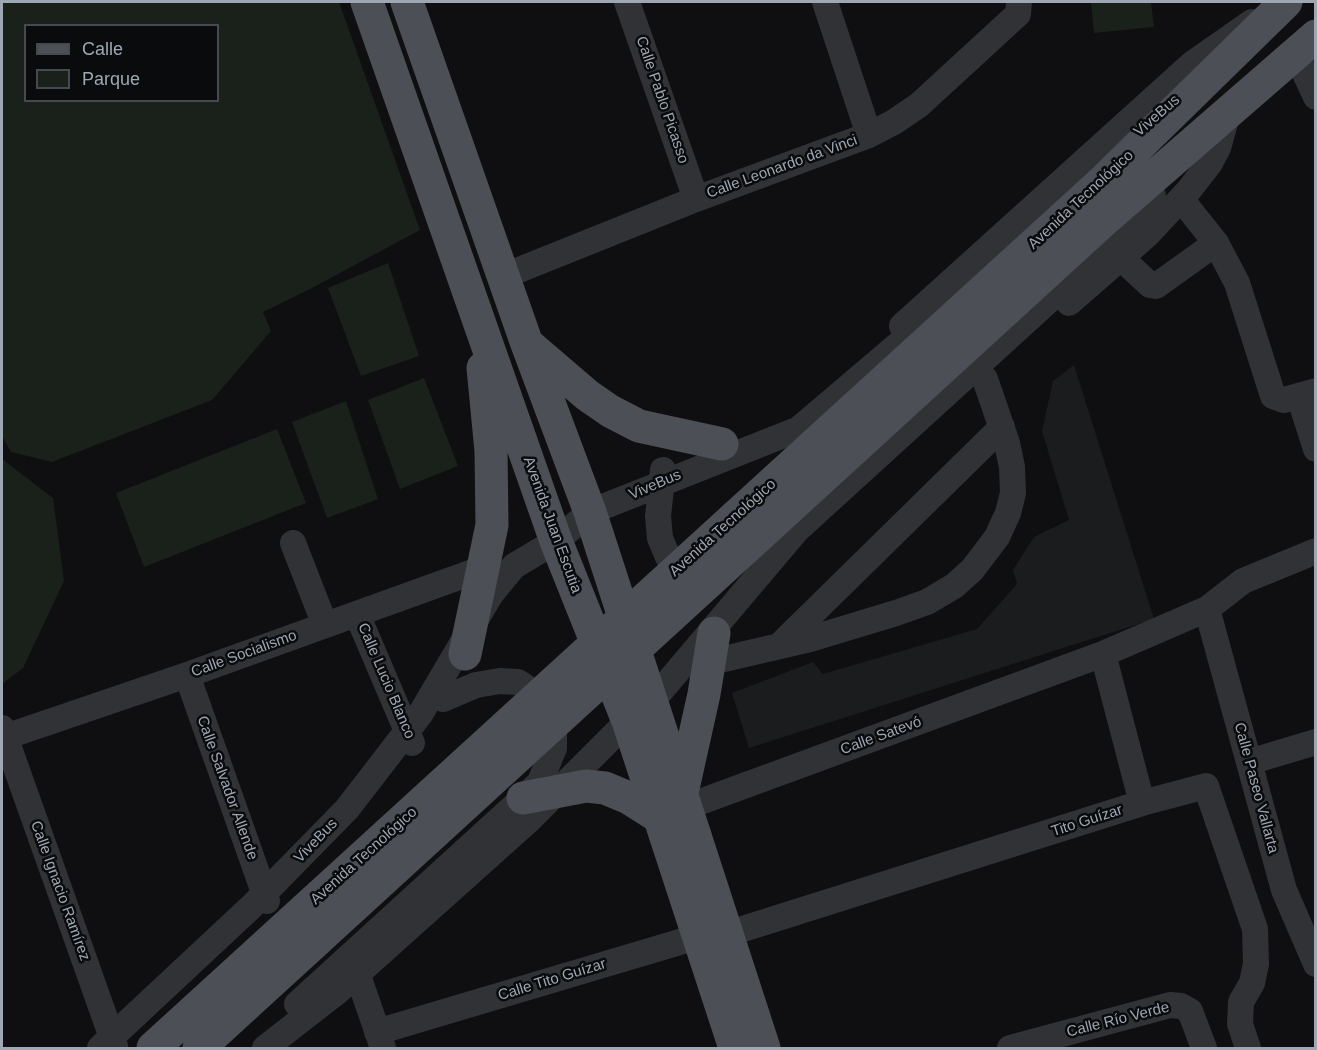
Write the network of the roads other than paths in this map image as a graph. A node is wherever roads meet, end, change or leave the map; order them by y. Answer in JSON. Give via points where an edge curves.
{"nodes":[{"id":1,"x":367,"y":2,"type":"edge"},
{"id":2,"x":407,"y":2,"type":"edge"},
{"id":3,"x":627,"y":2,"type":"edge"},
{"id":4,"x":825,"y":2,"type":"edge"},
{"id":5,"x":1018,"y":2,"type":"edge"},
{"id":6,"x":1285,"y":3,"type":"edge"},
{"id":7,"x":1309,"y":39,"type":"edge"},
{"id":8,"x":1316,"y":97,"type":"edge"},
{"id":9,"x":1226,"y":118,"type":"junction"},
{"id":10,"x":869,"y":135,"type":"junction"},
{"id":11,"x":696,"y":199,"type":"junction"},
{"id":12,"x":1180,"y":199,"type":"junction"},
{"id":13,"x":1216,"y":243,"type":"junction"},
{"id":14,"x":1120,"y":257,"type":"junction"},
{"id":15,"x":504,"y":276,"type":"junction"},
{"id":16,"x":479,"y":318,"type":"junction"},
{"id":17,"x":527,"y":344,"type":"junction"},
{"id":18,"x":985,"y":379,"type":"junction"},
{"id":19,"x":1307,"y":393,"type":"edge"},
{"id":20,"x":1002,"y":427,"type":"junction"},
{"id":21,"x":722,"y":444,"type":"junction"},
{"id":22,"x":1316,"y":449,"type":"edge"},
{"id":23,"x":663,"y":473,"type":"junction"},
{"id":24,"x":590,"y":512,"type":"junction"},
{"id":25,"x":560,"y":537,"type":"junction"},
{"id":26,"x":293,"y":543,"type":"dead end"},
{"id":27,"x":1316,"y":551,"type":"edge"},
{"id":28,"x":484,"y":568,"type":"junction"},
{"id":29,"x":741,"y":600,"type":"junction"},
{"id":30,"x":1207,"y":609,"type":"junction"},
{"id":31,"x":357,"y":614,"type":"junction"},
{"id":32,"x":325,"y":625,"type":"junction"},
{"id":33,"x":467,"y":642,"type":"junction"},
{"id":34,"x":713,"y":647,"type":"junction"},
{"id":35,"x":779,"y":647,"type":"junction"},
{"id":36,"x":1103,"y":654,"type":"junction"},
{"id":37,"x":187,"y":675,"type":"junction"},
{"id":38,"x":443,"y":699,"type":"junction"},
{"id":39,"x":653,"y":700,"type":"junction"},
{"id":40,"x":628,"y":721,"type":"junction"},
{"id":41,"x":3,"y":734,"type":"edge"},
{"id":42,"x":411,"y":741,"type":"junction"},
{"id":43,"x":1316,"y":742,"type":"edge"},
{"id":44,"x":1249,"y":762,"type":"junction"},
{"id":45,"x":541,"y":790,"type":"junction"},
{"id":46,"x":1142,"y":803,"type":"junction"},
{"id":47,"x":676,"y":806,"type":"junction"},
{"id":48,"x":266,"y":897,"type":"junction"},
{"id":49,"x":714,"y":935,"type":"junction"},
{"id":50,"x":1314,"y":957,"type":"edge"},
{"id":51,"x":354,"y":964,"type":"junction"},
{"id":52,"x":380,"y":1040,"type":"edge"},
{"id":53,"x":110,"y":1045,"type":"edge"},
{"id":54,"x":153,"y":1048,"type":"edge"},
{"id":55,"x":199,"y":1048,"type":"edge"},
{"id":56,"x":248,"y":1048,"type":"edge"},
{"id":57,"x":265,"y":1048,"type":"edge"},
{"id":58,"x":735,"y":1048,"type":"edge"},
{"id":59,"x":764,"y":1048,"type":"edge"},
{"id":60,"x":1010,"y":1048,"type":"edge"},
{"id":61,"x":1204,"y":1048,"type":"edge"},
{"id":62,"x":1248,"y":1048,"type":"edge"}],
"edges":[{"from":1,"to":16,"type":"main road","name":"Avenida Juan Escutia"},
{"from":2,"to":15,"type":"main road","name":"Avenida Juan Escutia"},
{"from":3,"to":11,"type":"street","name":"Calle Pablo Picasso"},
{"from":4,"to":10,"type":"street"},
{"from":5,"to":10,"type":"street","name":"Calle Leonardo da Vinci","via":[[1018,14],[919,105]]},
{"from":6,"to":21,"type":"street","via":[[1240,28],[1192,64],[824,392],[791,413]]},
{"from":6,"to":23,"type":"street","name":"ViveBus","via":[[912,334],[799,429]]},
{"from":6,"to":54,"type":"main road","name":"Avenida Tecnológico","via":[[1100,184]]},
{"from":7,"to":8,"type":"street"},
{"from":7,"to":9,"type":"main road","name":"Avenida Tecnológico"},
{"from":9,"to":12,"type":"street","via":[[1209,164]]},
{"from":9,"to":29,"type":"street","via":[[1056,294],[796,531]]},
{"from":9,"to":55,"type":"main road","name":"Avenida Tecnológico","via":[[1102,222]]},
{"from":10,"to":11,"type":"street","name":"Calle Leonardo da Vinci"},
{"from":11,"to":15,"type":"street","name":"Calle Leonardo da Vinci"},
{"from":12,"to":13,"type":"street"},
{"from":12,"to":14,"type":"street"},
{"from":13,"to":14,"type":"street","via":[[1156,286]]},
{"from":13,"to":19,"type":"street","via":[[1237,283],[1270,391],[1279,400]]},
{"from":14,"to":18,"type":"street"},
{"from":15,"to":17,"type":"main road","name":"Avenida Juan Escutia"},
{"from":16,"to":25,"type":"main road","name":"Avenida Juan Escutia"},
{"from":16,"to":28,"type":"main road","via":[[491,451],[492,525]]},
{"from":17,"to":21,"type":"main road","via":[[610,411],[639,426]]},
{"from":17,"to":24,"type":"main road","name":"Avenida Juan Escutia"},
{"from":18,"to":20,"type":"street"},
{"from":18,"to":29,"type":"street"},
{"from":19,"to":22,"type":"street"},
{"from":20,"to":35,"type":"street"},
{"from":20,"to":35,"type":"street","via":[[1012,467],[1013,493],[997,537],[972,570],[927,602]]},
{"from":21,"to":23,"type":"street"},
{"from":23,"to":24,"type":"street"},
{"from":23,"to":29,"type":"street","via":[[658,516],[660,538],[668,557],[696,585]]},
{"from":24,"to":25,"type":"street"},
{"from":24,"to":39,"type":"main road","name":"Avenida Juan Escutia"},
{"from":25,"to":33,"type":"street","via":[[523,573]]},
{"from":25,"to":40,"type":"main road","name":"Avenida Juan Escutia"},
{"from":26,"to":32,"type":"street"},
{"from":27,"to":30,"type":"street","via":[[1244,581]]},
{"from":28,"to":31,"type":"street","name":"Calle Socialismo"},
{"from":28,"to":33,"type":"main road"},
{"from":29,"to":34,"type":"street"},
{"from":29,"to":39,"type":"street"},
{"from":30,"to":36,"type":"street"},
{"from":30,"to":44,"type":"street","name":"Calle Paseo Vallarta"},
{"from":31,"to":32,"type":"street","name":"Calle Socialismo"},
{"from":31,"to":42,"type":"street","name":"Calle Lucio Blanco"},
{"from":32,"to":37,"type":"street","name":"Calle Socialismo"},
{"from":33,"to":38,"type":"street"},
{"from":33,"to":42,"type":"street"},
{"from":34,"to":35,"type":"street"},
{"from":34,"to":39,"type":"street"},
{"from":34,"to":47,"type":"main road"},
{"from":36,"to":46,"type":"street","name":"Tito Guízar"},
{"from":36,"to":47,"type":"street","name":"Calle Satevó"},
{"from":37,"to":41,"type":"street","name":"Calle Socialismo"},
{"from":37,"to":48,"type":"street","name":"Calle Salvador Allende"},
{"from":38,"to":42,"type":"street"},
{"from":38,"to":45,"type":"street","via":[[476,685],[500,681],[518,682],[533,692],[554,734],[554,748]]},
{"from":39,"to":40,"type":"street"},
{"from":39,"to":47,"type":"main road","name":"Avenida Juan Escutia"},
{"from":40,"to":45,"type":"street"},
{"from":40,"to":47,"type":"main road","name":"Avenida Juan Escutia"},
{"from":41,"to":53,"type":"street","name":"Calle Ignacio Ramírez"},
{"from":42,"to":48,"type":"street","via":[[354,821]]},
{"from":43,"to":44,"type":"street"},
{"from":44,"to":50,"type":"street","name":"Calle Paseo Vallarta","via":[[1284,890]]},
{"from":45,"to":47,"type":"main road","via":[[604,788],[629,798]]},
{"from":45,"to":51,"type":"street"},
{"from":45,"to":51,"type":"street"},
{"from":46,"to":49,"type":"street","name":"Tito Guízar"},
{"from":46,"to":62,"type":"street","via":[[1206,786],[1255,929],[1256,964],[1252,983],[1240,1002],[1240,1024]]},
{"from":47,"to":49,"type":"main road","name":"Avenida Juan Escutia"},
{"from":48,"to":53,"type":"street"},
{"from":49,"to":52,"type":"street","name":"Calle Tito Guízar"},
{"from":49,"to":58,"type":"main road","name":"Avenida Juan Escutia"},
{"from":49,"to":59,"type":"main road","name":"Avenida Juan Escutia"},
{"from":51,"to":52,"type":"street"},
{"from":51,"to":56,"type":"street"},
{"from":51,"to":57,"type":"street"},
{"from":60,"to":61,"type":"street","name":"Calle Río Verde","via":[[1162,1006],[1181,1006],[1190,1011]]}]}
